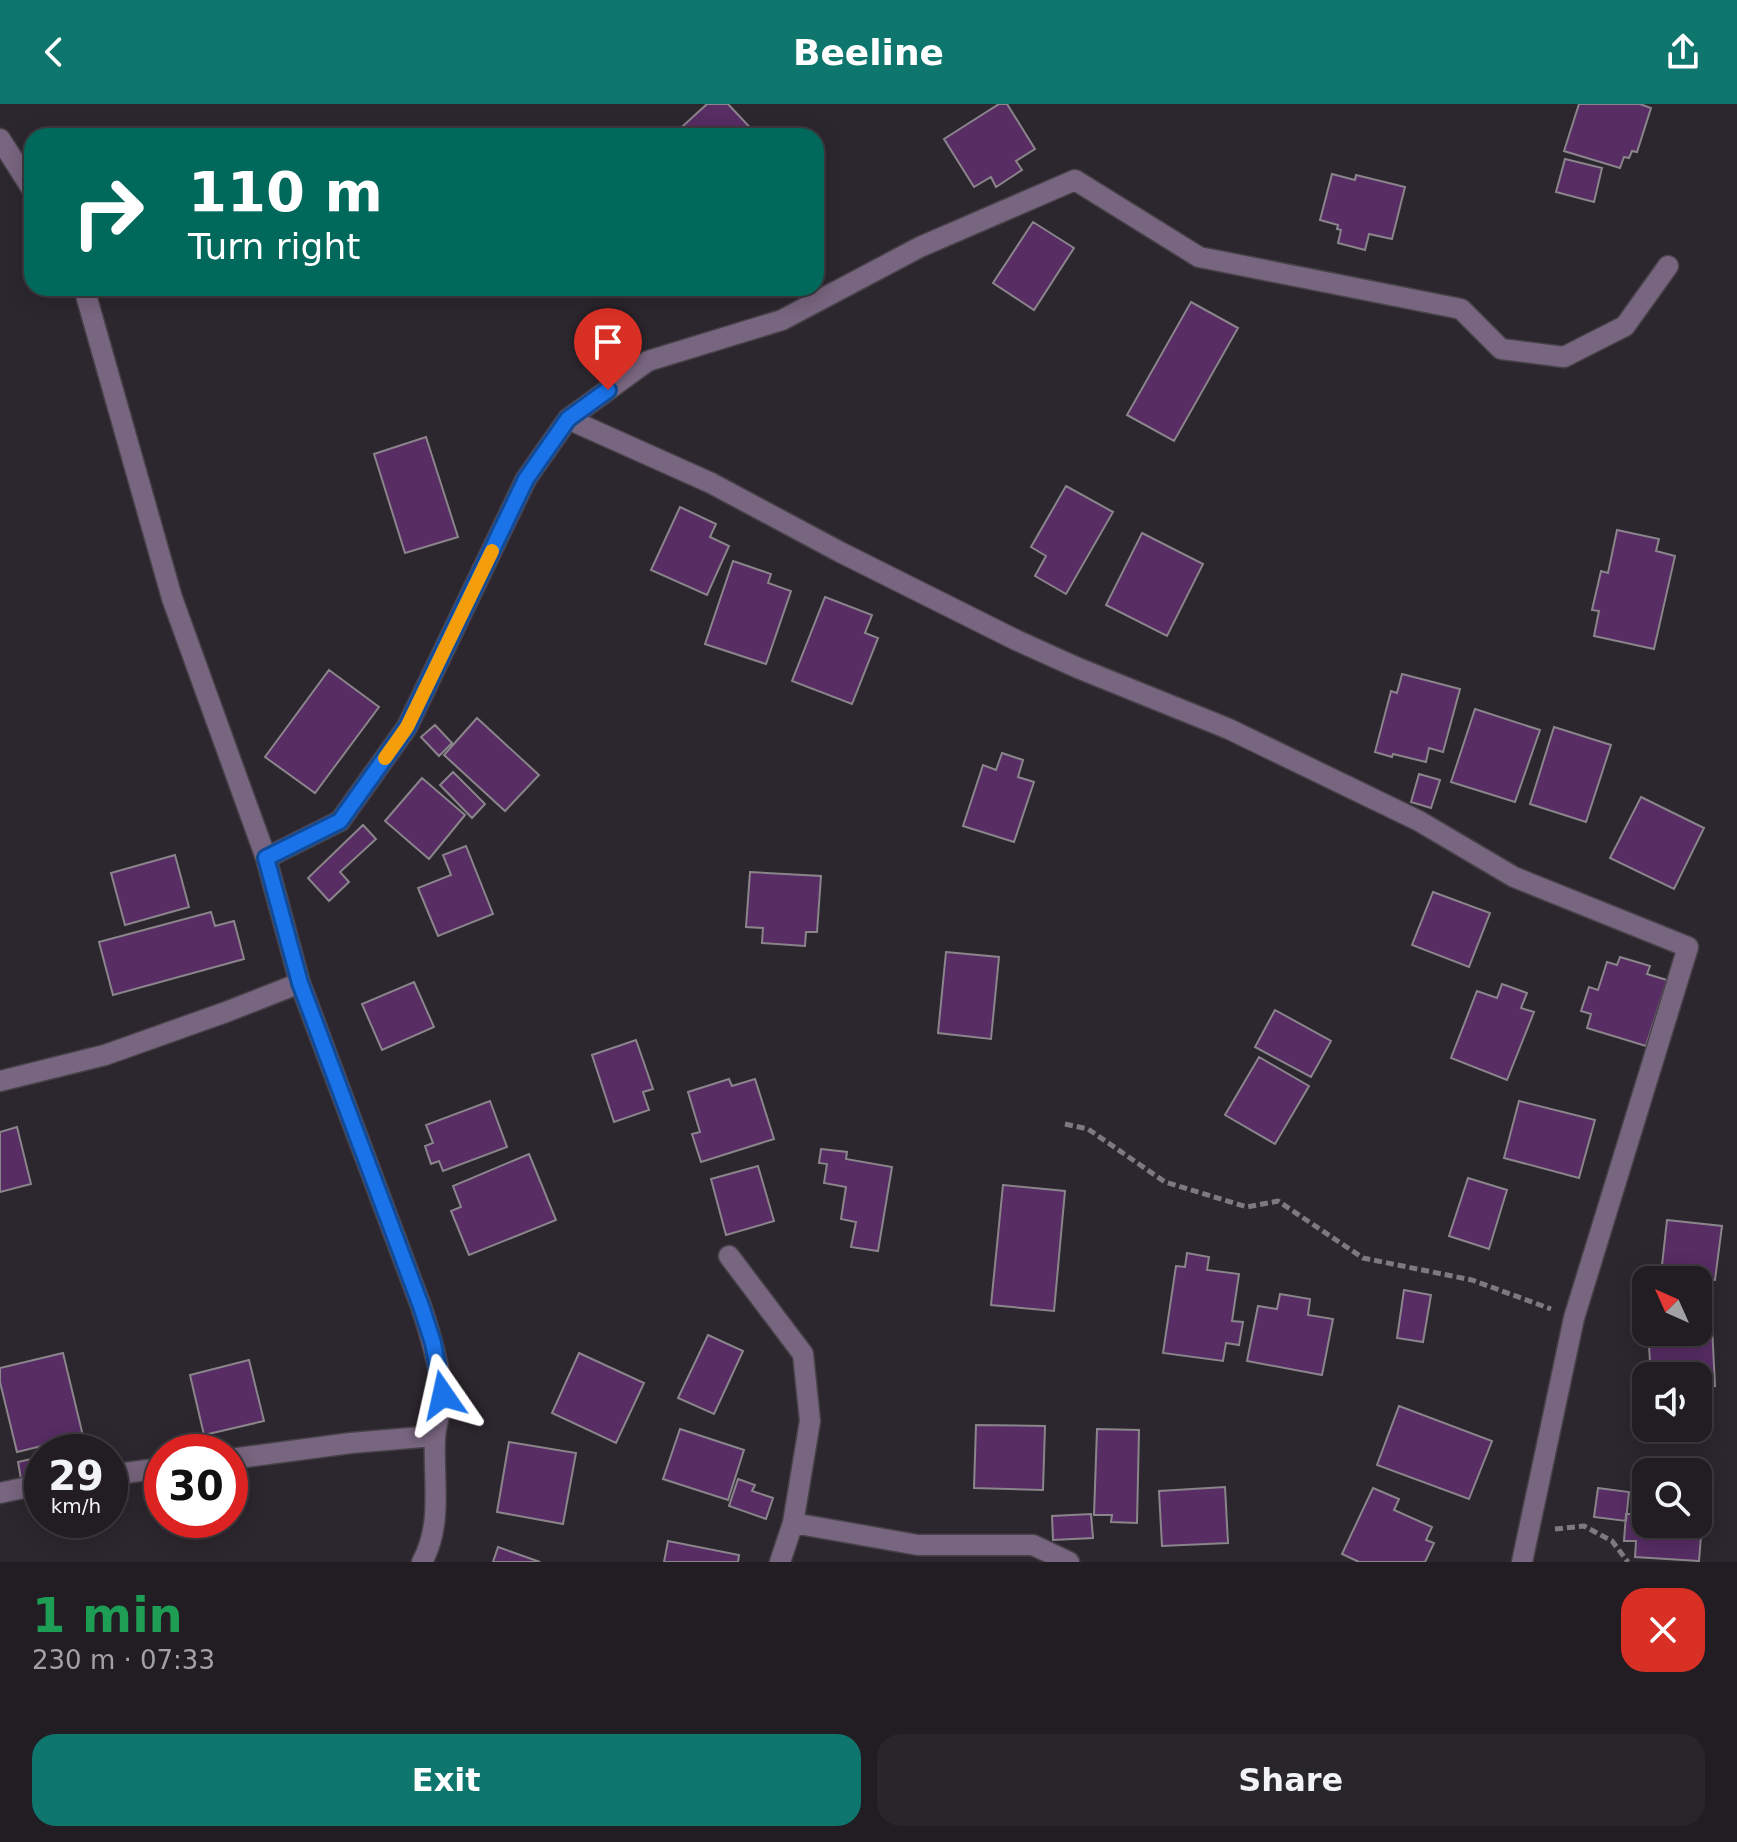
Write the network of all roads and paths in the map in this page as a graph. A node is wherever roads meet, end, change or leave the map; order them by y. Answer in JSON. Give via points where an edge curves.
{"nodes":[{"id":1,"x":0,"y":139,"type":"edge"},
{"id":2,"x":24,"y":176,"type":"edge"},
{"id":3,"x":1668,"y":266,"type":"dead end"},
{"id":4,"x":86,"y":296,"type":"edge"},
{"id":5,"x":568,"y":419,"type":"junction"},
{"id":6,"x":266,"y":858,"type":"junction"},
{"id":7,"x":300,"y":983,"type":"junction"},
{"id":8,"x":0,"y":1081,"type":"edge"},
{"id":9,"x":1065,"y":1124,"type":"dead end"},
{"id":10,"x":729,"y":1256,"type":"dead end"},
{"id":11,"x":1574,"y":1318,"type":"junction"},
{"id":12,"x":434,"y":1436,"type":"junction"},
{"id":13,"x":248,"y":1457,"type":"edge"},
{"id":14,"x":24,"y":1488,"type":"edge"},
{"id":15,"x":0,"y":1493,"type":"edge"},
{"id":16,"x":793,"y":1523,"type":"junction"},
{"id":17,"x":1528,"y":1531,"type":"junction"},
{"id":18,"x":422,"y":1562,"type":"edge"},
{"id":19,"x":780,"y":1562,"type":"edge"},
{"id":20,"x":1069,"y":1562,"type":"edge"},
{"id":21,"x":1522,"y":1562,"type":"edge"},
{"id":22,"x":1628,"y":1562,"type":"edge"}],
"edges":[{"from":1,"to":2,"type":"street"},
{"from":3,"to":5,"type":"street","via":[[1625,326],[1564,357],[1501,349],[1461,309],[1199,257],[1075,180],[920,247],[782,320],[648,361]]},
{"from":4,"to":6,"type":"street","via":[[172,598]]},
{"from":5,"to":6,"type":"street","via":[[526,479],[407,727],[340,821]]},
{"from":5,"to":11,"type":"street","via":[[711,483],[1016,640],[1229,729],[1419,821],[1514,877],[1688,947]]},
{"from":6,"to":7,"type":"street"},
{"from":7,"to":8,"type":"street","via":[[105,1055]]},
{"from":7,"to":12,"type":"street","via":[[433,1343],[443,1395]]},
{"from":9,"to":11,"type":"path","via":[[1088,1129],[1165,1182],[1247,1207],[1278,1201],[1363,1258],[1472,1280]]},
{"from":10,"to":16,"type":"street","via":[[803,1354],[810,1421]]},
{"from":11,"to":17,"type":"street"},
{"from":12,"to":13,"type":"street"},
{"from":12,"to":18,"type":"street","via":[[437,1507]]},
{"from":14,"to":15,"type":"street"},
{"from":16,"to":19,"type":"street"},
{"from":16,"to":20,"type":"street","via":[[918,1545],[1033,1545]]},
{"from":17,"to":21,"type":"street"},
{"from":17,"to":22,"type":"path","via":[[1584,1526],[1612,1541]]}]}
